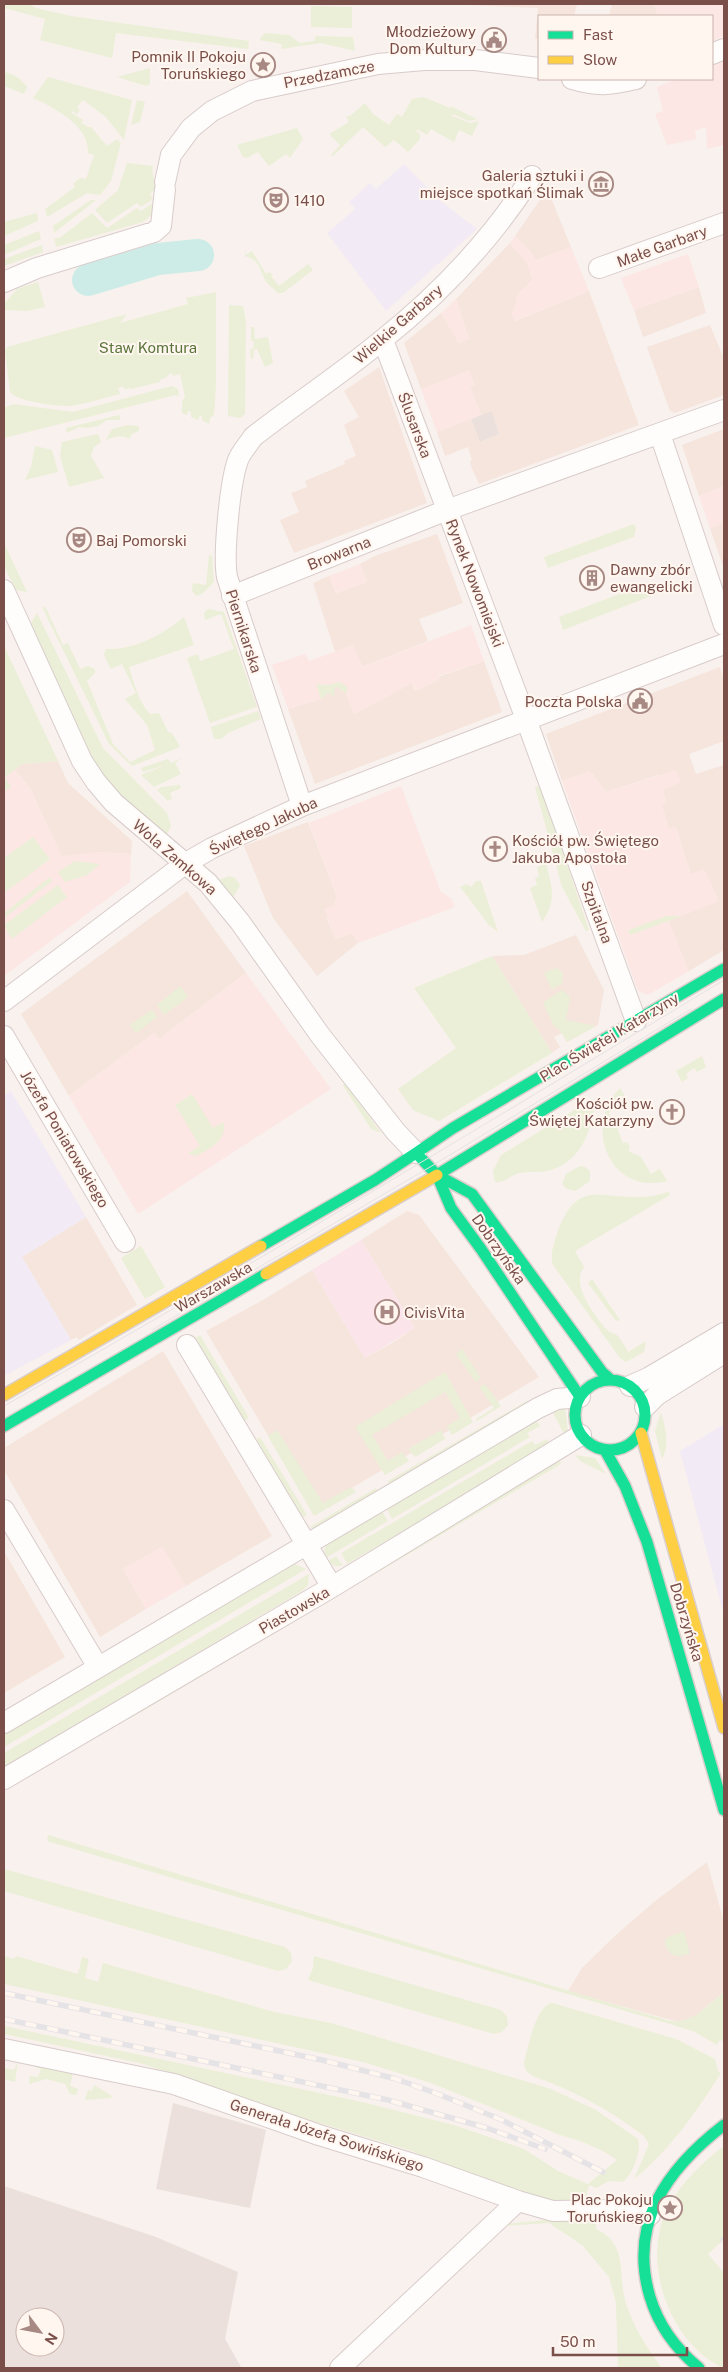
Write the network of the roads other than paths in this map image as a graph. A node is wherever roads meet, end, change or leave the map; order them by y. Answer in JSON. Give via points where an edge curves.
{"nodes":[{"id":1,"x":538,"y":68,"type":"edge"},
{"id":2,"x":576,"y":80,"type":"edge"},
{"id":3,"x":630,"y":80,"type":"edge"},
{"id":4,"x":532,"y":176,"type":"dead end"},
{"id":5,"x":724,"y":223,"type":"edge"},
{"id":6,"x":599,"y":268,"type":"dead end"},
{"id":7,"x":4,"y":282,"type":"edge"},
{"id":8,"x":382,"y":340,"type":"junction"},
{"id":9,"x":724,"y":410,"type":"edge"},
{"id":10,"x":660,"y":434,"type":"junction"},
{"id":11,"x":241,"y":455,"type":"joint"},
{"id":12,"x":447,"y":510,"type":"junction"},
{"id":13,"x":4,"y":590,"type":"edge"},
{"id":14,"x":232,"y":596,"type":"junction"},
{"id":15,"x":724,"y":625,"type":"edge"},
{"id":16,"x":724,"y":644,"type":"edge"},
{"id":17,"x":526,"y":719,"type":"junction"},
{"id":18,"x":302,"y":806,"type":"junction"},
{"id":19,"x":186,"y":863,"type":"junction"},
{"id":20,"x":724,"y":969,"type":"edge"},
{"id":21,"x":724,"y":999,"type":"edge"},
{"id":22,"x":4,"y":1001,"type":"edge"},
{"id":23,"x":636,"y":1021,"type":"junction"},
{"id":24,"x":4,"y":1036,"type":"edge"},
{"id":25,"x":416,"y":1153,"type":"junction"},
{"id":26,"x":468,"y":1154,"type":"junction"},
{"id":27,"x":437,"y":1175,"type":"junction"},
{"id":28,"x":472,"y":1194,"type":"junction"},
{"id":29,"x":125,"y":1242,"type":"dead end"},
{"id":30,"x":724,"y":1333,"type":"edge"},
{"id":31,"x":187,"y":1345,"type":"dead end"},
{"id":32,"x":724,"y":1353,"type":"edge"},
{"id":33,"x":621,"y":1383,"type":"junction"},
{"id":34,"x":4,"y":1395,"type":"edge"},
{"id":35,"x":580,"y":1397,"type":"junction"},
{"id":36,"x":646,"y":1407,"type":"junction"},
{"id":37,"x":4,"y":1426,"type":"edge"},
{"id":38,"x":641,"y":1433,"type":"junction"},
{"id":39,"x":581,"y":1435,"type":"junction"},
{"id":40,"x":605,"y":1450,"type":"junction"},
{"id":41,"x":4,"y":1510,"type":"edge"},
{"id":42,"x":307,"y":1546,"type":"junction"},
{"id":43,"x":332,"y":1587,"type":"junction"},
{"id":44,"x":98,"y":1666,"type":"junction"},
{"id":45,"x":4,"y":1723,"type":"edge"},
{"id":46,"x":724,"y":1728,"type":"edge"},
{"id":47,"x":4,"y":1778,"type":"edge"},
{"id":48,"x":724,"y":1810,"type":"edge"},
{"id":49,"x":4,"y":2049,"type":"edge"},
{"id":50,"x":724,"y":2125,"type":"edge"},
{"id":51,"x":518,"y":2201,"type":"junction"},
{"id":52,"x":650,"y":2215,"type":"junction"},
{"id":53,"x":340,"y":2368,"type":"edge"},
{"id":54,"x":699,"y":2368,"type":"edge"}],
"edges":[{"from":1,"to":7,"type":"street","name":"Przedzamcze","via":[[475,60],[424,60],[378,64],[252,91],[212,111],[191,128],[171,155],[161,226],[154,232],[36,268]]},
{"from":2,"to":3,"type":"street","via":[[598,85]]},
{"from":4,"to":8,"type":"street","name":"Wielkie Garbary","via":[[492,234],[471,258]]},
{"from":5,"to":6,"type":"street","name":"Małe Garbary"},
{"from":8,"to":11,"type":"street","name":"Wielkie Garbary","via":[[258,434]]},
{"from":8,"to":12,"type":"street","name":"Ślusarska"},
{"from":9,"to":10,"type":"street","name":"Rynek Nowomiejski"},
{"from":10,"to":12,"type":"street","name":"Rynek Nowomiejski"},
{"from":10,"to":15,"type":"street"},
{"from":11,"to":14,"type":"street","name":"Piernikarska","via":[[234,473],[225,552]]},
{"from":12,"to":14,"type":"street","name":"Browarna"},
{"from":12,"to":17,"type":"street","name":"Rynek Nowomiejski"},
{"from":13,"to":19,"type":"street","name":"Wola Zamkowa","via":[[82,761],[125,814]]},
{"from":14,"to":18,"type":"street","name":"Piernikarska"},
{"from":16,"to":17,"type":"street"},
{"from":17,"to":18,"type":"street","name":"Świętego Jakuba"},
{"from":17,"to":23,"type":"street","name":"Szpitalna"},
{"from":18,"to":19,"type":"street","name":"Świętego Jakuba"},
{"from":19,"to":22,"type":"street","name":"Świętego Jakuba"},
{"from":19,"to":25,"type":"street","name":"Wola Zamkowa","via":[[208,882],[236,917],[320,1035]]},
{"from":20,"to":23,"type":"main road","name":"Plac Świętej Katarzyny"},
{"from":21,"to":26,"type":"main road","name":"Plac Świętej Katarzyny"},
{"from":23,"to":25,"type":"main road","name":"Plac Świętej Katarzyny"},
{"from":24,"to":29,"type":"street","name":"Józefa Poniatowskiego"},
{"from":25,"to":27,"type":"main road"},
{"from":25,"to":34,"type":"main road","name":"Warszawska"},
{"from":26,"to":27,"type":"main road","name":"Plac Świętej Katarzyny"},
{"from":26,"to":28,"type":"main road","name":"Dobrzyńska"},
{"from":27,"to":28,"type":"main road","name":"Dobrzyńska"},
{"from":27,"to":35,"type":"main road","name":"Dobrzyńska","via":[[451,1208]]},
{"from":27,"to":37,"type":"main road","name":"Warszawska"},
{"from":28,"to":33,"type":"main road","name":"Dobrzyńska","via":[[602,1372]]},
{"from":30,"to":33,"type":"street","via":[[648,1378]]},
{"from":31,"to":42,"type":"street"},
{"from":32,"to":36,"type":"street","via":[[657,1396]]},
{"from":33,"to":35,"type":"main road","via":[[599,1382]]},
{"from":33,"to":36,"type":"main road","via":[[639,1394]]},
{"from":35,"to":39,"type":"main road","via":[[575,1417]]},
{"from":35,"to":42,"type":"street","via":[[557,1398],[538,1408]]},
{"from":36,"to":38,"type":"main road"},
{"from":38,"to":40,"type":"main road","via":[[627,1447]]},
{"from":38,"to":46,"type":"main road","name":"Dobrzyńska"},
{"from":39,"to":40,"type":"main road","via":[[587,1442]]},
{"from":39,"to":43,"type":"street","name":"Piastowska"},
{"from":40,"to":48,"type":"main road","name":"Dobrzyńska","via":[[621,1475],[645,1533]]},
{"from":41,"to":44,"type":"street"},
{"from":42,"to":43,"type":"street"},
{"from":42,"to":44,"type":"street"},
{"from":43,"to":47,"type":"street","name":"Piastowska"},
{"from":44,"to":45,"type":"street"},
{"from":49,"to":51,"type":"street","name":"Generała Józefa Sowińskiego","via":[[174,2084]]},
{"from":50,"to":52,"type":"main road","via":[[693,2152],[670,2180]]},
{"from":51,"to":52,"type":"street","name":"Generała Józefa Sowińskiego","via":[[553,2211],[617,2210]]},
{"from":51,"to":53,"type":"street"},
{"from":52,"to":54,"type":"main road","via":[[643,2262],[650,2295],[663,2327],[680,2351]]}]}
